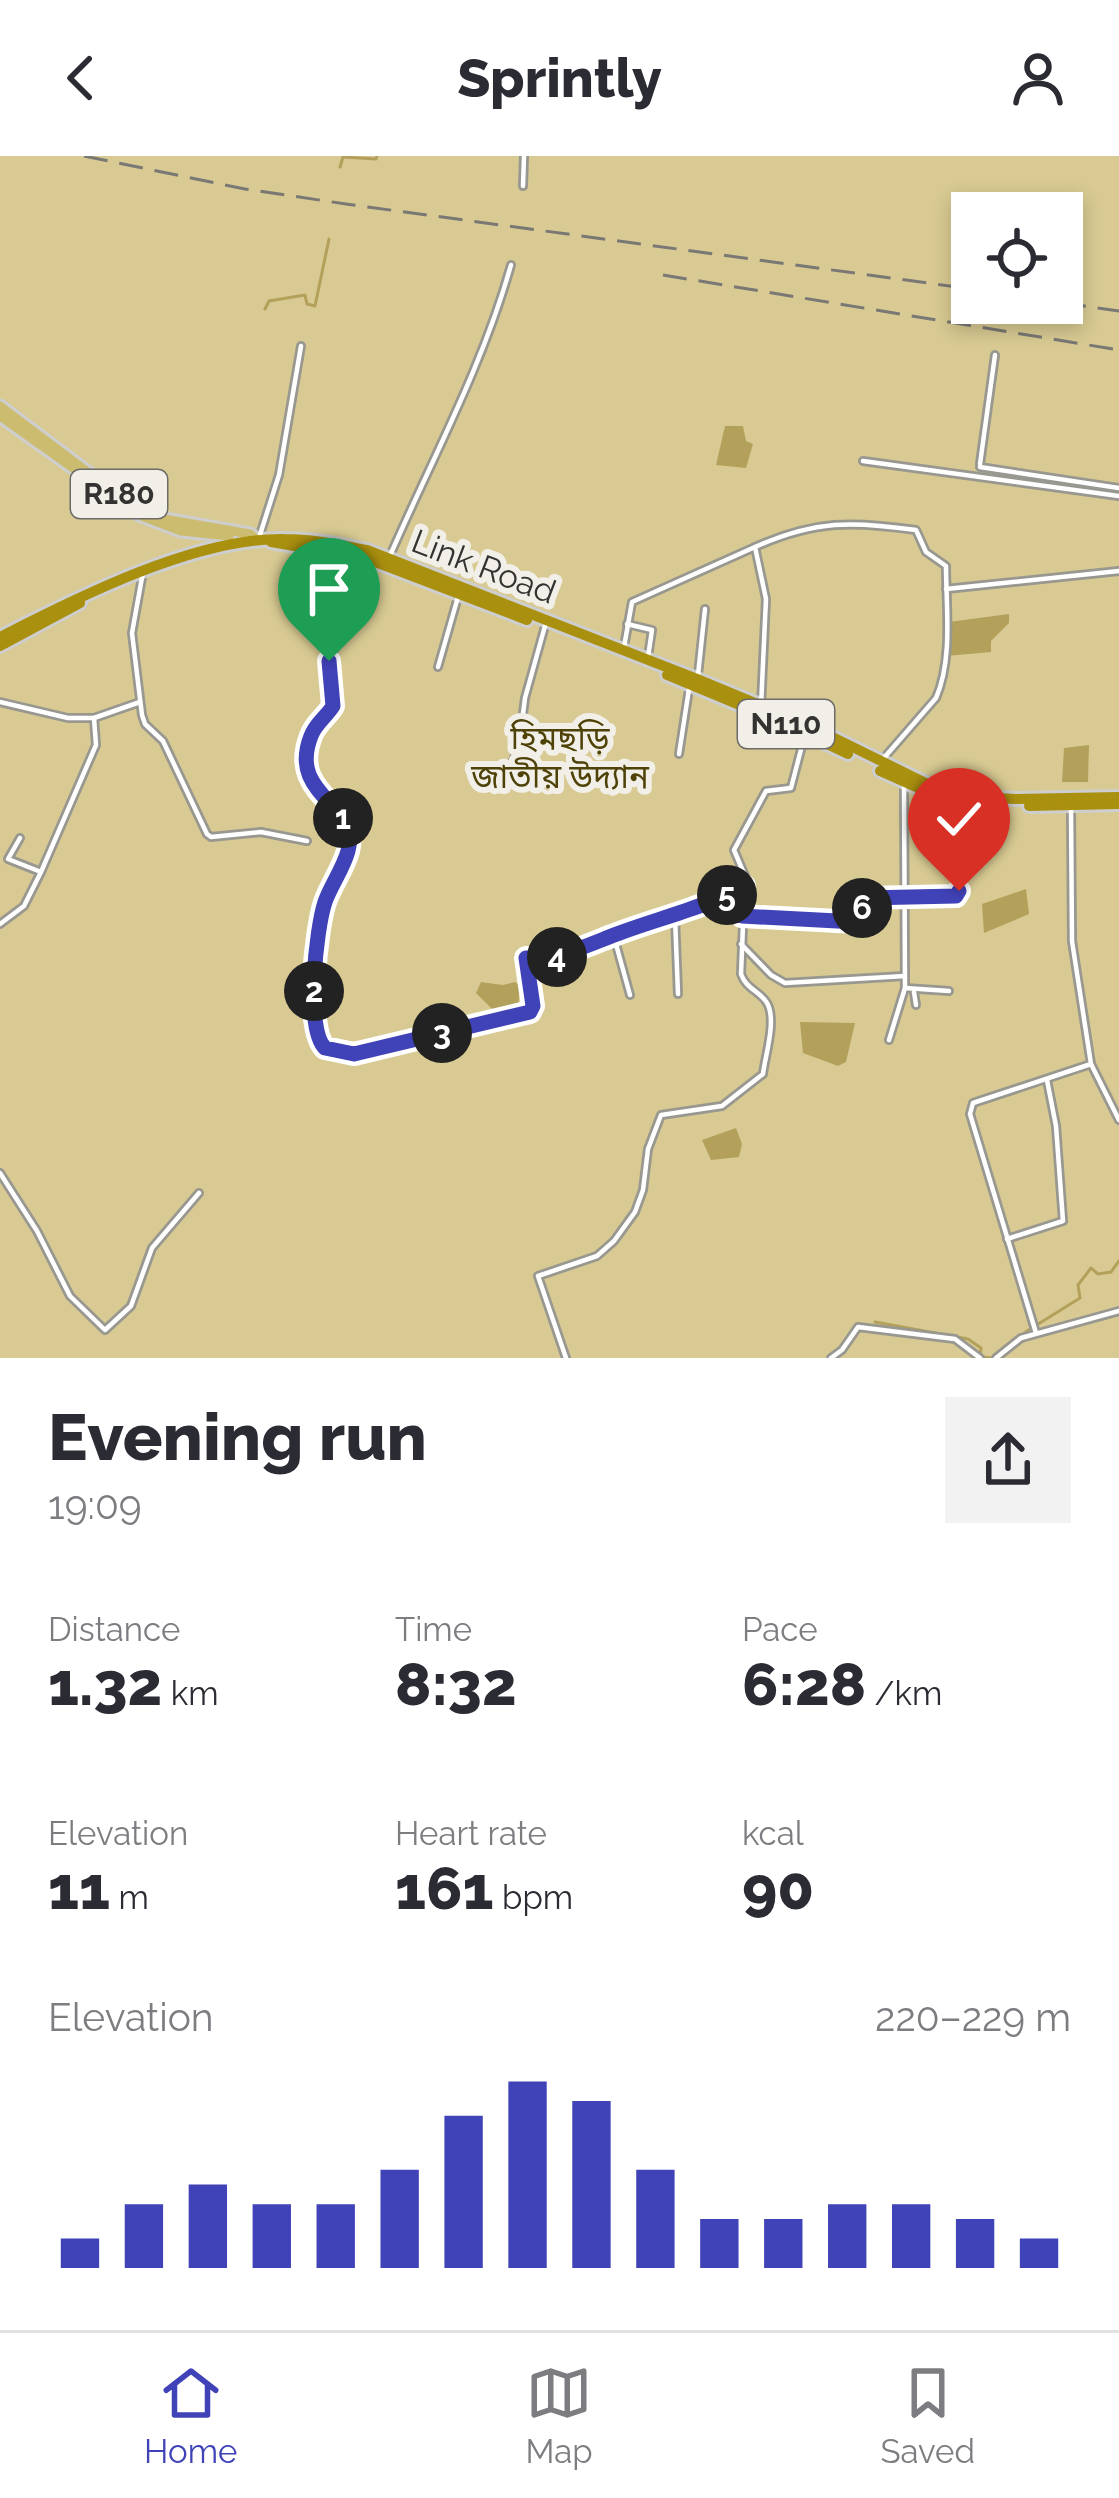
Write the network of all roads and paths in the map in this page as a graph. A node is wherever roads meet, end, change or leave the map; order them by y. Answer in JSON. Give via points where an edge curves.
{"nodes":[{"id":1,"x":524,"y":156,"type":"edge"},
{"id":2,"x":523,"y":186,"type":"dead end"},
{"id":3,"x":511,"y":265,"type":"dead end"},
{"id":4,"x":301,"y":346,"type":"dead end"},
{"id":5,"x":995,"y":355,"type":"dead end"},
{"id":6,"x":0,"y":406,"type":"edge"},
{"id":7,"x":0,"y":416,"type":"edge"},
{"id":8,"x":863,"y":461,"type":"dead end"},
{"id":9,"x":980,"y":467,"type":"junction"},
{"id":10,"x":979,"y":476,"type":"junction"},
{"id":11,"x":1119,"y":492,"type":"edge"},
{"id":12,"x":181,"y":531,"type":"junction"},
{"id":13,"x":262,"y":541,"type":"junction"},
{"id":14,"x":755,"y":547,"type":"junction"},
{"id":15,"x":190,"y":554,"type":"junction"},
{"id":16,"x":365,"y":558,"type":"junction"},
{"id":17,"x":389,"y":558,"type":"junction"},
{"id":18,"x":143,"y":572,"type":"junction"},
{"id":19,"x":1119,"y":572,"type":"edge"},
{"id":20,"x":946,"y":589,"type":"junction"},
{"id":21,"x":460,"y":591,"type":"junction"},
{"id":22,"x":93,"y":595,"type":"junction"},
{"id":23,"x":705,"y":609,"type":"dead end"},
{"id":24,"x":627,"y":624,"type":"junction"},
{"id":25,"x":545,"y":626,"type":"junction"},
{"id":26,"x":0,"y":637,"type":"edge"},
{"id":27,"x":0,"y":646,"type":"edge"},
{"id":28,"x":623,"y":650,"type":"junction"},
{"id":29,"x":648,"y":659,"type":"junction"},
{"id":30,"x":438,"y":667,"type":"dead end"},
{"id":31,"x":694,"y":681,"type":"junction"},
{"id":32,"x":141,"y":702,"type":"junction"},
{"id":33,"x":0,"y":703,"type":"edge"},
{"id":34,"x":761,"y":706,"type":"junction"},
{"id":35,"x":94,"y":718,"type":"junction"},
{"id":36,"x":806,"y":733,"type":"junction"},
{"id":37,"x":679,"y":754,"type":"dead end"},
{"id":38,"x":878,"y":766,"type":"junction"},
{"id":39,"x":507,"y":776,"type":"dead end"},
{"id":40,"x":904,"y":784,"type":"junction"},
{"id":41,"x":1119,"y":800,"type":"edge"},
{"id":42,"x":1072,"y":801,"type":"junction"},
{"id":43,"x":20,"y":838,"type":"dead end"},
{"id":44,"x":307,"y":841,"type":"dead end"},
{"id":45,"x":960,"y":847,"type":"dead end"},
{"id":46,"x":41,"y":872,"type":"junction"},
{"id":47,"x":744,"y":886,"type":"junction"},
{"id":48,"x":904,"y":896,"type":"junction"},
{"id":49,"x":742,"y":916,"type":"junction"},
{"id":50,"x":675,"y":917,"type":"junction"},
{"id":51,"x":0,"y":925,"type":"edge"},
{"id":52,"x":614,"y":936,"type":"junction"},
{"id":53,"x":741,"y":944,"type":"junction"},
{"id":54,"x":905,"y":976,"type":"junction"},
{"id":55,"x":905,"y":988,"type":"junction"},
{"id":56,"x":914,"y":992,"type":"junction"},
{"id":57,"x":950,"y":992,"type":"dead end"},
{"id":58,"x":678,"y":994,"type":"dead end"},
{"id":59,"x":630,"y":995,"type":"dead end"},
{"id":60,"x":916,"y":1005,"type":"dead end"},
{"id":61,"x":889,"y":1040,"type":"dead end"},
{"id":62,"x":1091,"y":1064,"type":"junction"},
{"id":63,"x":1047,"y":1080,"type":"junction"},
{"id":64,"x":1119,"y":1120,"type":"edge"},
{"id":65,"x":0,"y":1173,"type":"edge"},
{"id":66,"x":199,"y":1193,"type":"dead end"},
{"id":67,"x":1007,"y":1240,"type":"junction"},
{"id":68,"x":1119,"y":1311,"type":"edge"},
{"id":69,"x":1036,"y":1333,"type":"junction"},
{"id":70,"x":566,"y":1358,"type":"edge"},
{"id":71,"x":831,"y":1358,"type":"edge"},
{"id":72,"x":980,"y":1358,"type":"edge"},
{"id":73,"x":996,"y":1358,"type":"edge"}],
"edges":[{"from":1,"to":2,"type":"street"},
{"from":3,"to":17,"type":"street","via":[[480,361]]},
{"from":4,"to":13,"type":"street"},
{"from":5,"to":9,"type":"street"},
{"from":6,"to":13,"type":"main road","number":"R180","via":[[164,519]]},
{"from":7,"to":12,"type":"main road","number":"R180","via":[[139,515]]},
{"from":8,"to":10,"type":"street"},
{"from":9,"to":10,"type":"street"},
{"from":9,"to":11,"type":"street"},
{"from":10,"to":11,"type":"street"},
{"from":12,"to":13,"type":"main road","number":"R180"},
{"from":12,"to":15,"type":"main road","number":"R180"},
{"from":13,"to":15,"type":"highway","number":"N110"},
{"from":13,"to":16,"type":"highway","name":"Link Road","number":"N110"},
{"from":13,"to":17,"type":"highway","name":"Link Road","number":"N110","via":[[327,543]]},
{"from":14,"to":20,"type":"street","via":[[826,523],[912,528],[946,566]]},
{"from":14,"to":24,"type":"street","via":[[635,599]]},
{"from":14,"to":34,"type":"street","via":[[766,599]]},
{"from":15,"to":18,"type":"highway","number":"N110"},
{"from":16,"to":21,"type":"highway","name":"Link Road","number":"N110"},
{"from":16,"to":52,"type":"street","via":[[329,661],[333,706],[314,730],[307,765],[317,794],[346,820],[349,835],[323,912],[314,985],[320,1045],[354,1054],[530,1012],[524,959],[570,955]]},
{"from":17,"to":21,"type":"highway","name":"Link Road","number":"N110"},
{"from":18,"to":22,"type":"highway","number":"N110"},
{"from":18,"to":32,"type":"street","via":[[132,633]]},
{"from":19,"to":20,"type":"street"},
{"from":20,"to":38,"type":"street","via":[[941,686]]},
{"from":21,"to":25,"type":"highway","name":"Link Road","number":"N110"},
{"from":21,"to":28,"type":"highway","name":"Link Road","number":"N110"},
{"from":21,"to":30,"type":"street"},
{"from":22,"to":26,"type":"highway","number":"N110"},
{"from":22,"to":27,"type":"highway","number":"N110"},
{"from":23,"to":31,"type":"street"},
{"from":24,"to":28,"type":"street"},
{"from":24,"to":29,"type":"street","via":[[652,630]]},
{"from":25,"to":31,"type":"highway","name":"Link Road","number":"N110"},
{"from":25,"to":39,"type":"street"},
{"from":28,"to":29,"type":"highway","name":"Link Road","number":"N110"},
{"from":29,"to":31,"type":"highway","name":"Link Road","number":"N110"},
{"from":31,"to":34,"type":"highway","name":"Link Road","number":"N110"},
{"from":31,"to":36,"type":"highway","name":"Link Road","number":"N110"},
{"from":31,"to":37,"type":"street"},
{"from":32,"to":35,"type":"street"},
{"from":32,"to":44,"type":"street","via":[[145,724],[163,742],[211,837],[261,832]]},
{"from":33,"to":35,"type":"street"},
{"from":34,"to":38,"type":"highway","name":"Link Road","number":"N110"},
{"from":35,"to":46,"type":"street","via":[[96,745]]},
{"from":36,"to":38,"type":"highway","name":"Link Road","number":"N110"},
{"from":36,"to":47,"type":"street","via":[[791,788],[766,791],[735,845]]},
{"from":38,"to":40,"type":"highway","name":"Link Road","number":"N110"},
{"from":38,"to":42,"type":"highway","name":"Link Road","number":"N110","via":[[950,795]]},
{"from":40,"to":42,"type":"highway","name":"Link Road","number":"N110","via":[[973,805]]},
{"from":40,"to":48,"type":"street"},
{"from":41,"to":42,"type":"highway","name":"Link Road","number":"N110"},
{"from":42,"to":62,"type":"street","via":[[1072,941]]},
{"from":43,"to":46,"type":"street","via":[[8,859]]},
{"from":45,"to":48,"type":"street","via":[[956,896]]},
{"from":46,"to":51,"type":"street","via":[[24,906]]},
{"from":47,"to":49,"type":"street"},
{"from":47,"to":50,"type":"street"},
{"from":48,"to":49,"type":"street","via":[[865,898],[856,922]]},
{"from":48,"to":54,"type":"street"},
{"from":49,"to":53,"type":"street"},
{"from":50,"to":52,"type":"street"},
{"from":50,"to":58,"type":"street"},
{"from":52,"to":59,"type":"street"},
{"from":53,"to":54,"type":"street","via":[[785,983]]},
{"from":53,"to":70,"type":"street","via":[[742,981],[769,1006],[763,1074],[722,1106],[661,1115],[643,1190],[614,1241],[597,1256],[538,1276]]},
{"from":54,"to":55,"type":"street"},
{"from":55,"to":56,"type":"street"},
{"from":55,"to":61,"type":"street"},
{"from":56,"to":57,"type":"street"},
{"from":56,"to":60,"type":"street"},
{"from":62,"to":63,"type":"street"},
{"from":62,"to":64,"type":"street"},
{"from":63,"to":67,"type":"street","via":[[1063,1221]]},
{"from":63,"to":67,"type":"street","via":[[973,1103],[970,1114]]},
{"from":65,"to":66,"type":"street","via":[[70,1296],[105,1330],[130,1306],[152,1248]]},
{"from":67,"to":69,"type":"street"},
{"from":68,"to":69,"type":"street"},
{"from":69,"to":73,"type":"street"},
{"from":71,"to":72,"type":"street","via":[[858,1327],[955,1340]]}]}
